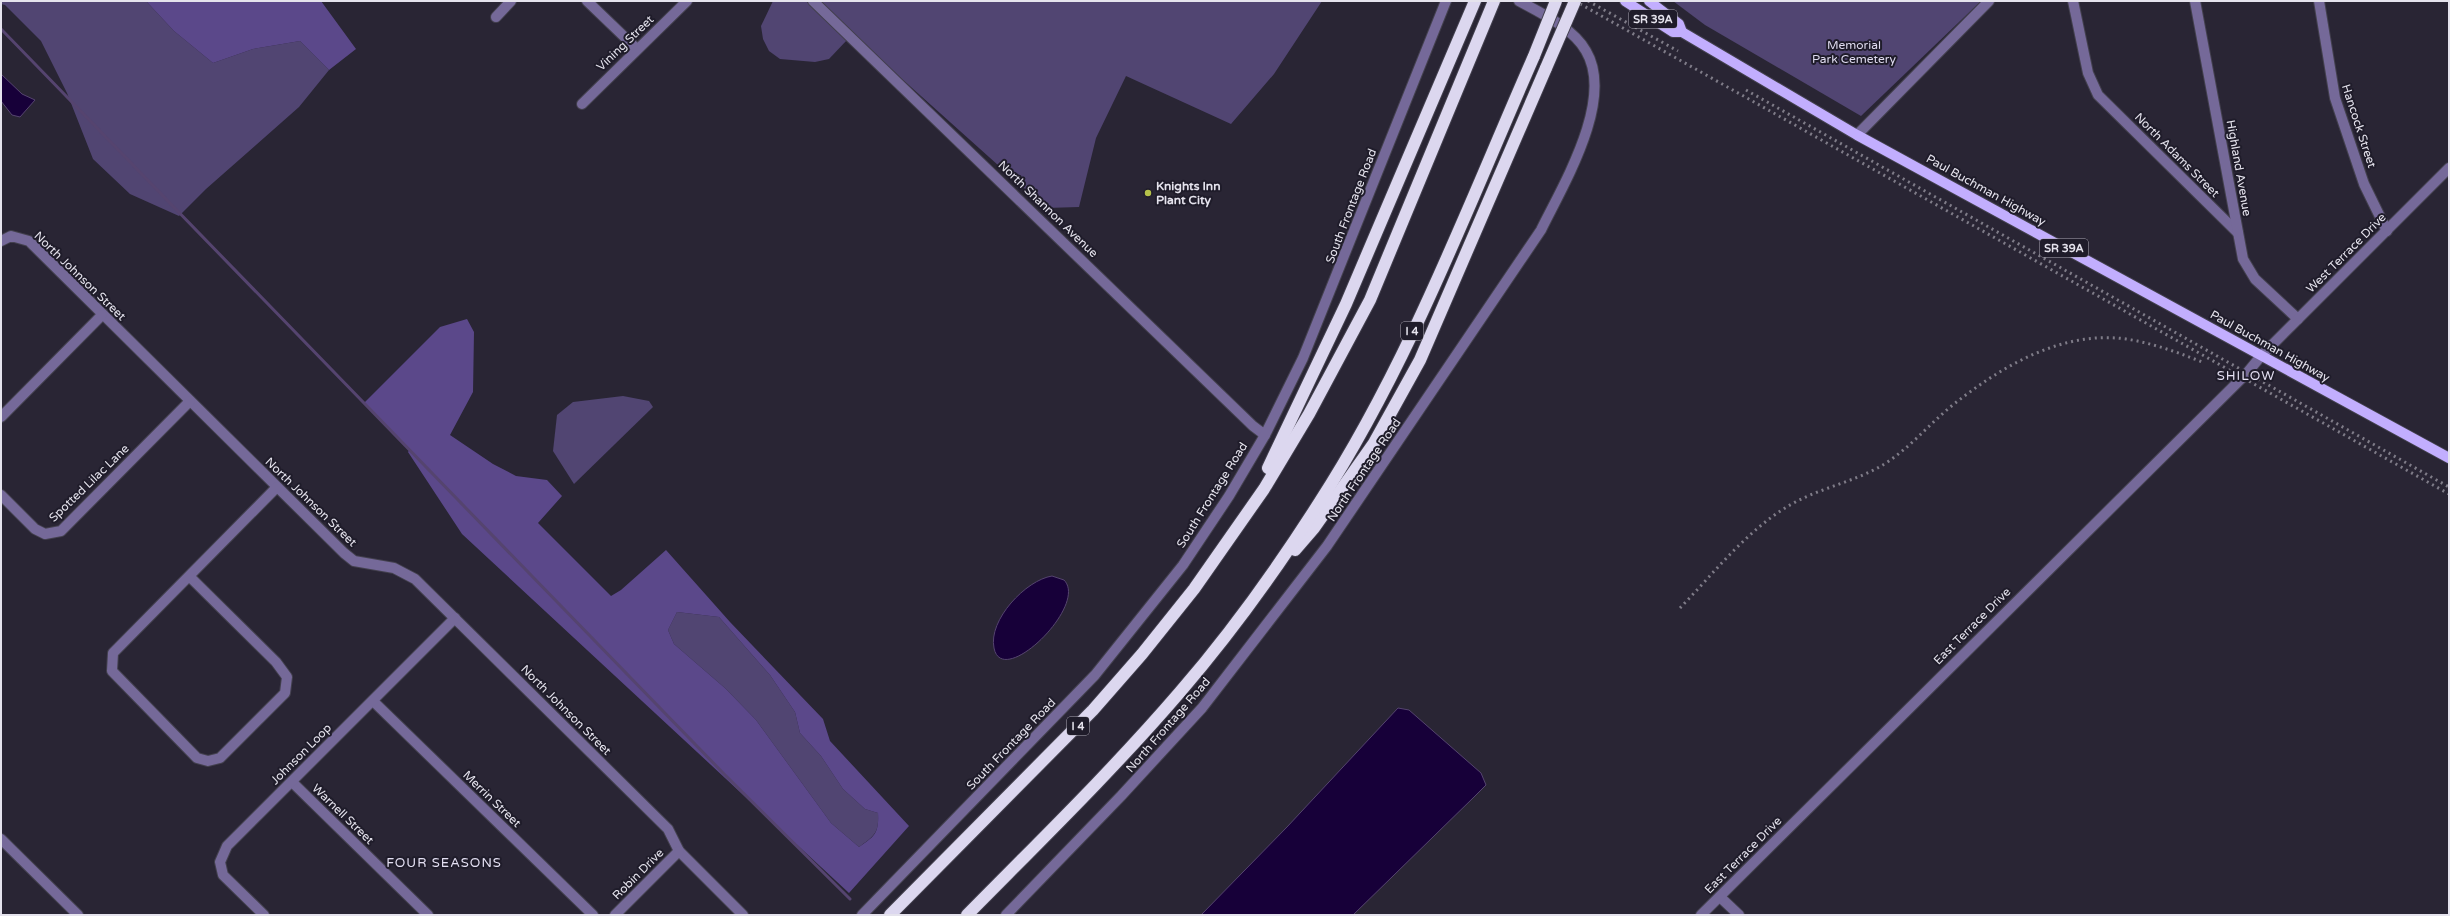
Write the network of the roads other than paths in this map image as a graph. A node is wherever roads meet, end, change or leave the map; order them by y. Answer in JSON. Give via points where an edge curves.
{"nodes":[{"id":1,"x":511,"y":1,"type":"edge"},
{"id":2,"x":587,"y":1,"type":"edge"},
{"id":3,"x":687,"y":1,"type":"edge"},
{"id":4,"x":813,"y":1,"type":"edge"},
{"id":5,"x":1446,"y":1,"type":"edge"},
{"id":6,"x":1475,"y":1,"type":"edge"},
{"id":7,"x":1494,"y":1,"type":"edge"},
{"id":8,"x":1519,"y":1,"type":"edge"},
{"id":9,"x":1556,"y":1,"type":"edge"},
{"id":10,"x":1575,"y":1,"type":"edge"},
{"id":11,"x":1625,"y":1,"type":"edge"},
{"id":12,"x":1649,"y":1,"type":"edge"},
{"id":13,"x":1989,"y":1,"type":"edge"},
{"id":14,"x":2073,"y":1,"type":"edge"},
{"id":15,"x":2195,"y":1,"type":"edge"},
{"id":16,"x":2320,"y":1,"type":"edge"},
{"id":17,"x":496,"y":17,"type":"dead end"},
{"id":18,"x":1682,"y":32,"type":"junction"},
{"id":19,"x":638,"y":49,"type":"junction"},
{"id":20,"x":582,"y":104,"type":"dead end"},
{"id":21,"x":1857,"y":135,"type":"junction"},
{"id":22,"x":2449,"y":168,"type":"edge"},
{"id":23,"x":2387,"y":231,"type":"junction"},
{"id":24,"x":2238,"y":233,"type":"junction"},
{"id":25,"x":1,"y":241,"type":"edge"},
{"id":26,"x":102,"y":315,"type":"junction"},
{"id":27,"x":2298,"y":319,"type":"junction"},
{"id":28,"x":2261,"y":356,"type":"junction"},
{"id":29,"x":190,"y":401,"type":"junction"},
{"id":30,"x":1,"y":417,"type":"edge"},
{"id":31,"x":1265,"y":434,"type":"junction"},
{"id":32,"x":2449,"y":458,"type":"edge"},
{"id":33,"x":277,"y":487,"type":"junction"},
{"id":34,"x":1,"y":495,"type":"edge"},
{"id":35,"x":1244,"y":518,"type":"junction"},
{"id":36,"x":189,"y":576,"type":"junction"},
{"id":37,"x":1260,"y":590,"type":"junction"},
{"id":38,"x":455,"y":618,"type":"junction"},
{"id":39,"x":373,"y":701,"type":"junction"},
{"id":40,"x":292,"y":782,"type":"junction"},
{"id":41,"x":1,"y":839,"type":"edge"},
{"id":42,"x":679,"y":851,"type":"junction"},
{"id":43,"x":1720,"y":897,"type":"junction"},
{"id":44,"x":78,"y":915,"type":"edge"},
{"id":45,"x":264,"y":915,"type":"edge"},
{"id":46,"x":428,"y":915,"type":"edge"},
{"id":47,"x":593,"y":915,"type":"edge"},
{"id":48,"x":615,"y":915,"type":"edge"},
{"id":49,"x":743,"y":915,"type":"edge"},
{"id":50,"x":862,"y":915,"type":"edge"},
{"id":51,"x":890,"y":915,"type":"edge"},
{"id":52,"x":967,"y":915,"type":"edge"},
{"id":53,"x":1006,"y":915,"type":"edge"},
{"id":54,"x":1701,"y":915,"type":"edge"},
{"id":55,"x":1739,"y":915,"type":"edge"}],
"edges":[{"from":1,"to":17,"type":"street"},
{"from":2,"to":19,"type":"street"},
{"from":3,"to":19,"type":"street","name":"Vining Street"},
{"from":4,"to":31,"type":"street","name":"North Shannon Avenue","via":[[1253,426]]},
{"from":5,"to":31,"type":"street","name":"South Frontage Road","via":[[1323,311],[1285,397]]},
{"from":6,"to":35,"type":"highway","via":[[1346,304]]},
{"from":7,"to":35,"type":"highway","number":"I 4","via":[[1370,300],[1309,414]]},
{"from":8,"to":53,"type":"street","name":"North Frontage Road","via":[[1572,34],[1586,50],[1596,82],[1584,134],[1566,180],[1541,230],[1349,516],[1207,702]]},
{"from":9,"to":37,"type":"highway","number":"I 4","bridge":true,"via":[[1429,295],[1387,384],[1320,501]]},
{"from":10,"to":37,"type":"highway","bridge":true,"via":[[1420,360],[1398,403],[1370,449],[1314,528]]},
{"from":11,"to":18,"type":"main road","name":"Paul Buchman Highway","number":"SR 39A","via":[[1673,32]]},
{"from":12,"to":18,"type":"main road","name":"Paul Buchman Highway","number":"SR 39A","via":[[1679,24]]},
{"from":13,"to":21,"type":"street"},
{"from":14,"to":24,"type":"street","name":"North Adams Street","via":[[2088,73],[2098,95]]},
{"from":15,"to":24,"type":"street","name":"Highland Avenue"},
{"from":16,"to":23,"type":"street","name":"Hancock Street","via":[[2334,98],[2364,184]]},
{"from":18,"to":21,"type":"main road","name":"Paul Buchman Highway","number":"SR 39A"},
{"from":19,"to":20,"type":"street","name":"Vining Street"},
{"from":21,"to":28,"type":"main road","name":"Paul Buchman Highway","number":"SR 39A"},
{"from":22,"to":23,"type":"street","name":"West Terrace Drive"},
{"from":23,"to":27,"type":"street","name":"West Terrace Drive"},
{"from":24,"to":27,"type":"street","name":"Highland Avenue","via":[[2243,259],[2255,279]]},
{"from":25,"to":26,"type":"street","name":"North Johnson Street","via":[[11,236],[29,241]]},
{"from":26,"to":29,"type":"street","name":"North Johnson Street"},
{"from":26,"to":30,"type":"street"},
{"from":27,"to":28,"type":"street","name":"West Terrace Drive"},
{"from":28,"to":32,"type":"main road","name":"Paul Buchman Highway","number":"SR 39A"},
{"from":28,"to":43,"type":"street","name":"East Terrace Drive","via":[[2247,373]]},
{"from":29,"to":33,"type":"street","name":"North Johnson Street"},
{"from":29,"to":34,"type":"street","name":"Spotted Lilac Lane","via":[[61,531],[44,534],[35,529]]},
{"from":31,"to":50,"type":"street","name":"South Frontage Road","via":[[1229,496],[1183,564],[1095,675]]},
{"from":33,"to":36,"type":"street"},
{"from":33,"to":38,"type":"street","name":"North Johnson Street","via":[[354,561],[404,572],[415,579]]},
{"from":35,"to":51,"type":"highway","number":"I 4","via":[[1194,589],[1093,710]]},
{"from":36,"to":36,"type":"street","via":[[113,653],[112,671],[197,758],[208,761],[220,758],[285,693],[287,677],[276,662]]},
{"from":37,"to":52,"type":"highway","number":"I 4","via":[[1199,669],[1134,744]]},
{"from":38,"to":39,"type":"street","name":"Johnson Loop"},
{"from":38,"to":42,"type":"street","name":"North Johnson Street","via":[[668,829]]},
{"from":39,"to":40,"type":"street","name":"Johnson Loop"},
{"from":39,"to":47,"type":"street","name":"Merrin Street"},
{"from":40,"to":45,"type":"street","name":"Johnson Loop","via":[[227,846],[220,862],[223,875]]},
{"from":40,"to":46,"type":"street","name":"Warnell Street"},
{"from":41,"to":44,"type":"street"},
{"from":42,"to":48,"type":"street","name":"Robin Drive"},
{"from":42,"to":49,"type":"street","name":"North Johnson Street"},
{"from":43,"to":54,"type":"street","name":"East Terrace Drive"},
{"from":43,"to":55,"type":"street"}]}
